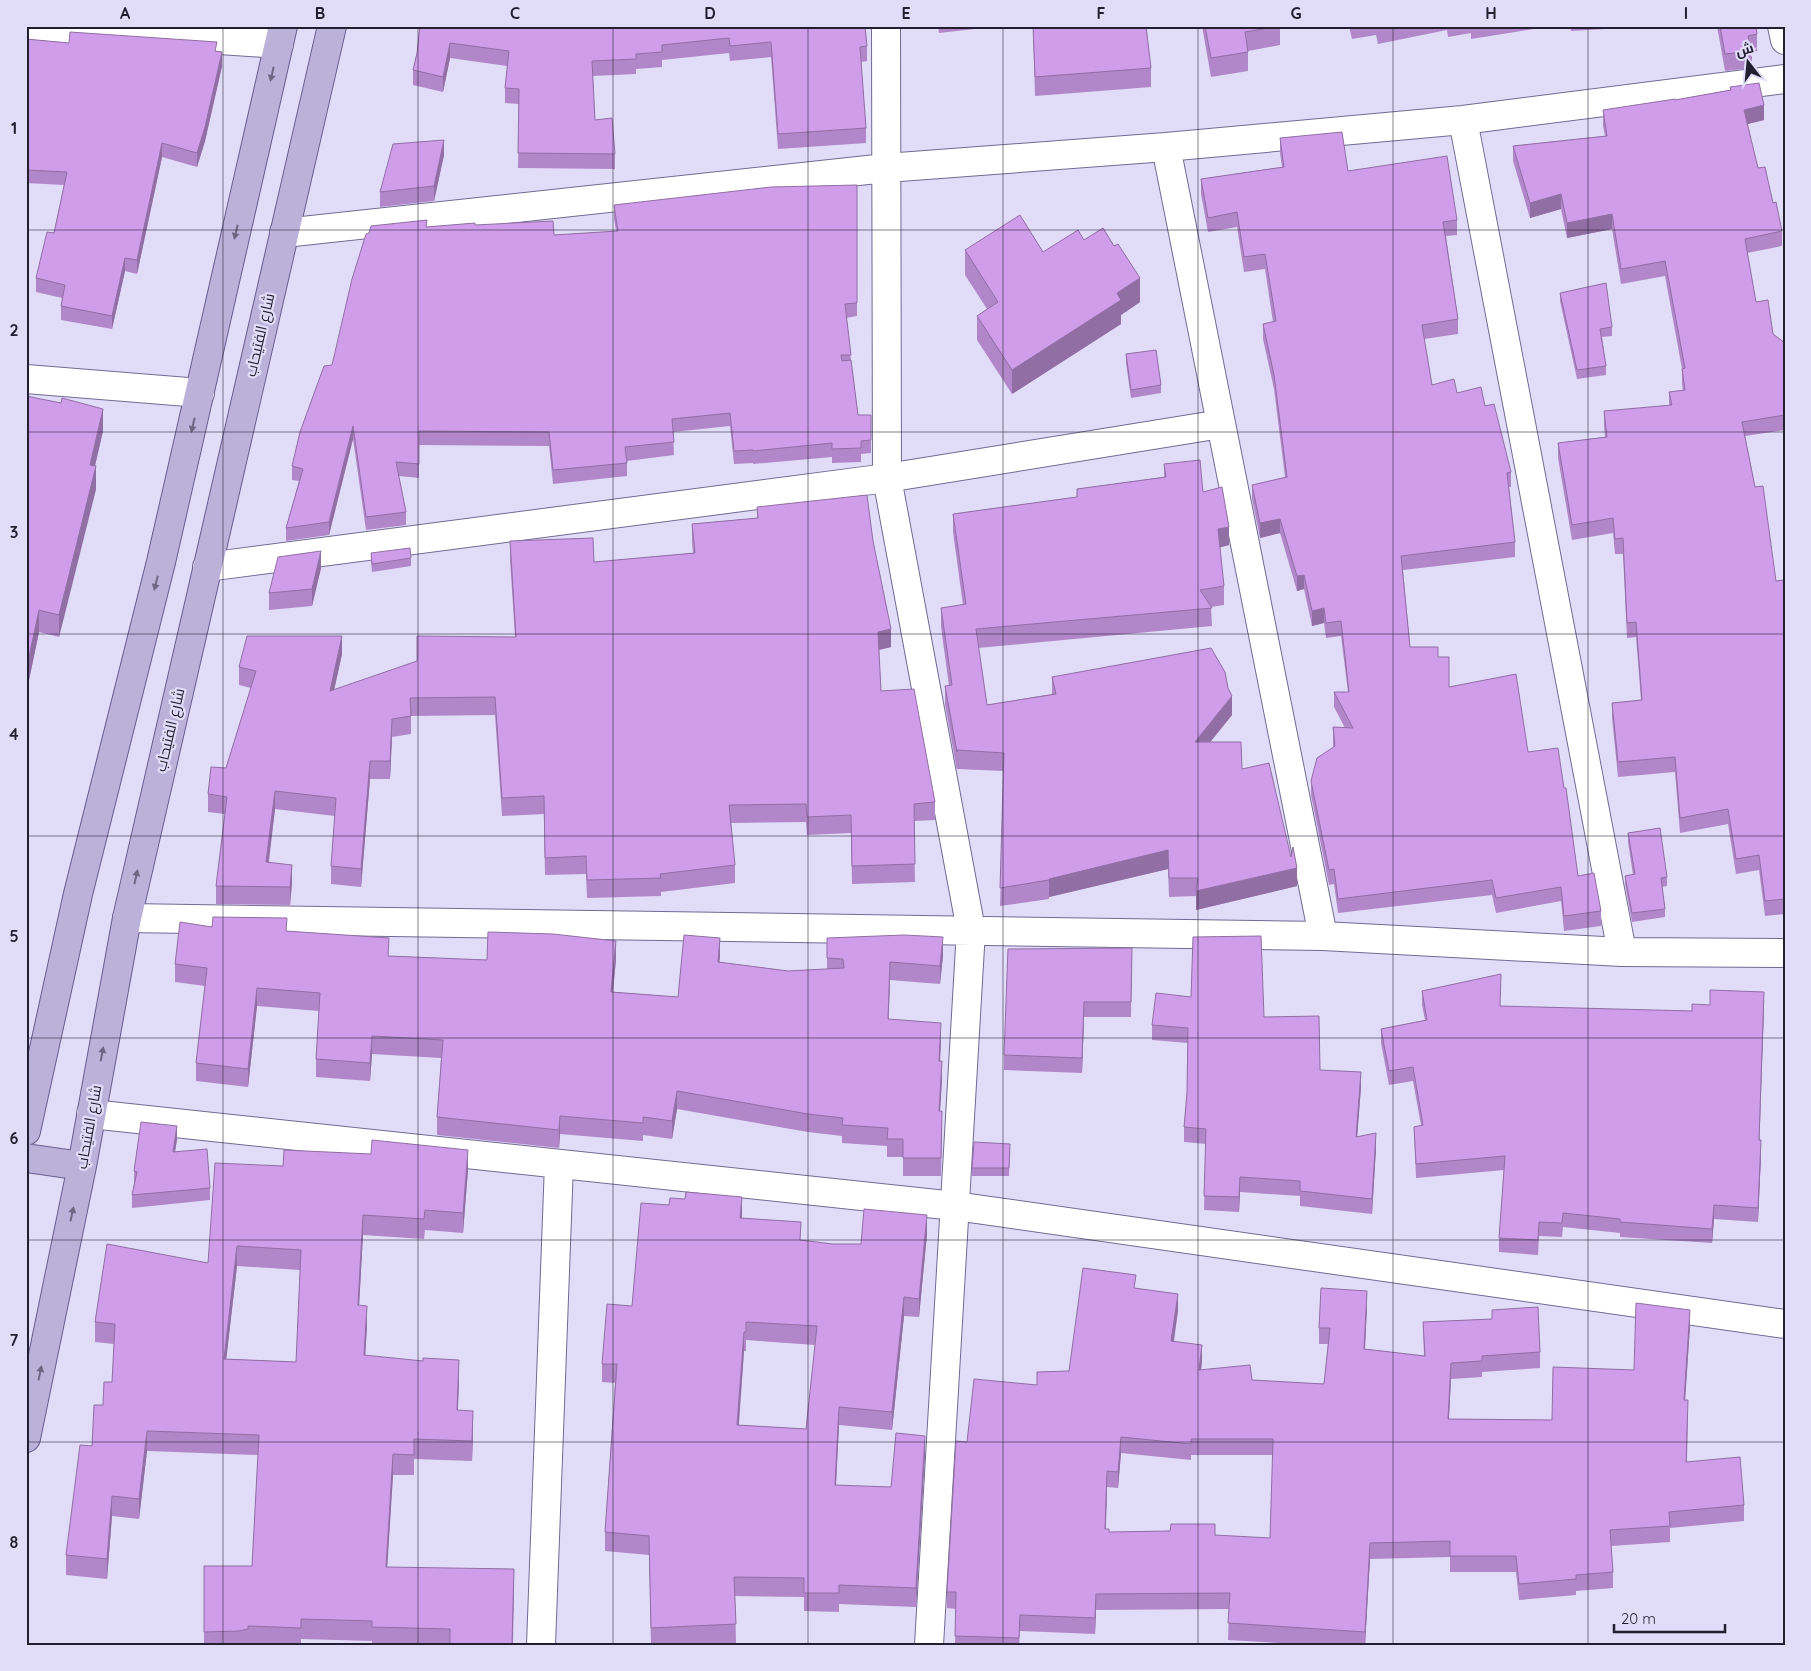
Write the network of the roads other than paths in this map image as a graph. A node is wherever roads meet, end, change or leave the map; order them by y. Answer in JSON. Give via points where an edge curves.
{"nodes":[{"id":1,"x":332,"y":26,"type":"edge"},
{"id":2,"x":886,"y":26,"type":"edge"},
{"id":3,"x":1782,"y":26,"type":"edge"},
{"id":4,"x":26,"y":27,"type":"edge"},
{"id":5,"x":281,"y":35,"type":"edge"},
{"id":6,"x":1785,"y":40,"type":"edge"},
{"id":7,"x":1785,"y":79,"type":"edge"},
{"id":8,"x":1463,"y":120,"type":"junction"},
{"id":9,"x":1166,"y":147,"type":"junction"},
{"id":10,"x":886,"y":168,"type":"junction"},
{"id":11,"x":284,"y":233,"type":"junction"},
{"id":12,"x":26,"y":379,"type":"edge"},
{"id":13,"x":200,"y":393,"type":"junction"},
{"id":14,"x":1221,"y":424,"type":"junction"},
{"id":15,"x":887,"y":478,"type":"junction"},
{"id":16,"x":207,"y":567,"type":"junction"},
{"id":17,"x":127,"y":918,"type":"junction"},
{"id":18,"x":972,"y":930,"type":"junction"},
{"id":19,"x":1323,"y":936,"type":"junction"},
{"id":20,"x":1622,"y":952,"type":"junction"},
{"id":21,"x":1785,"y":953,"type":"edge"},
{"id":22,"x":31,"y":1085,"type":"edge"},
{"id":23,"x":91,"y":1114,"type":"junction"},
{"id":24,"x":26,"y":1131,"type":"edge"},
{"id":25,"x":26,"y":1158,"type":"edge"},
{"id":26,"x":559,"y":1164,"type":"junction"},
{"id":27,"x":82,"y":1166,"type":"junction"},
{"id":28,"x":955,"y":1206,"type":"junction"},
{"id":29,"x":1785,"y":1324,"type":"edge"},
{"id":30,"x":26,"y":1438,"type":"edge"},
{"id":31,"x":541,"y":1645,"type":"edge"},
{"id":32,"x":929,"y":1645,"type":"edge"}],
"edges":[{"from":1,"to":11,"type":"main road","name":"شارع الفتيحاب"},
{"from":2,"to":10,"type":"street"},
{"from":3,"to":6,"type":"street"},
{"from":4,"to":5,"type":"street"},
{"from":5,"to":13,"type":"main road","one_way":true},
{"from":7,"to":8,"type":"street"},
{"from":8,"to":9,"type":"street"},
{"from":8,"to":20,"type":"street"},
{"from":9,"to":10,"type":"street"},
{"from":9,"to":14,"type":"street"},
{"from":10,"to":11,"type":"street"},
{"from":10,"to":15,"type":"street"},
{"from":11,"to":16,"type":"main road","name":"شارع الفتيحاب"},
{"from":12,"to":13,"type":"street"},
{"from":13,"to":22,"type":"main road","one_way":true},
{"from":14,"to":15,"type":"street"},
{"from":14,"to":19,"type":"street"},
{"from":15,"to":16,"type":"street"},
{"from":15,"to":18,"type":"street"},
{"from":17,"to":16,"type":"main road","name":"شارع الفتيحاب","one_way":true},
{"from":17,"to":18,"type":"street"},
{"from":23,"to":17,"type":"main road","name":"شارع الفتيحاب","one_way":true},
{"from":18,"to":19,"type":"street"},
{"from":18,"to":28,"type":"street"},
{"from":19,"to":20,"type":"street"},
{"from":20,"to":21,"type":"street"},
{"from":22,"to":24,"type":"main road"},
{"from":23,"to":26,"type":"street"},
{"from":23,"to":27,"type":"main road","name":"شارع الفتيحاب"},
{"from":25,"to":27,"type":"main road"},
{"from":26,"to":28,"type":"street"},
{"from":26,"to":31,"type":"street"},
{"from":30,"to":27,"type":"main road","name":"شارع الفتيحاب","one_way":true},
{"from":28,"to":29,"type":"street"},
{"from":28,"to":32,"type":"street"}]}
